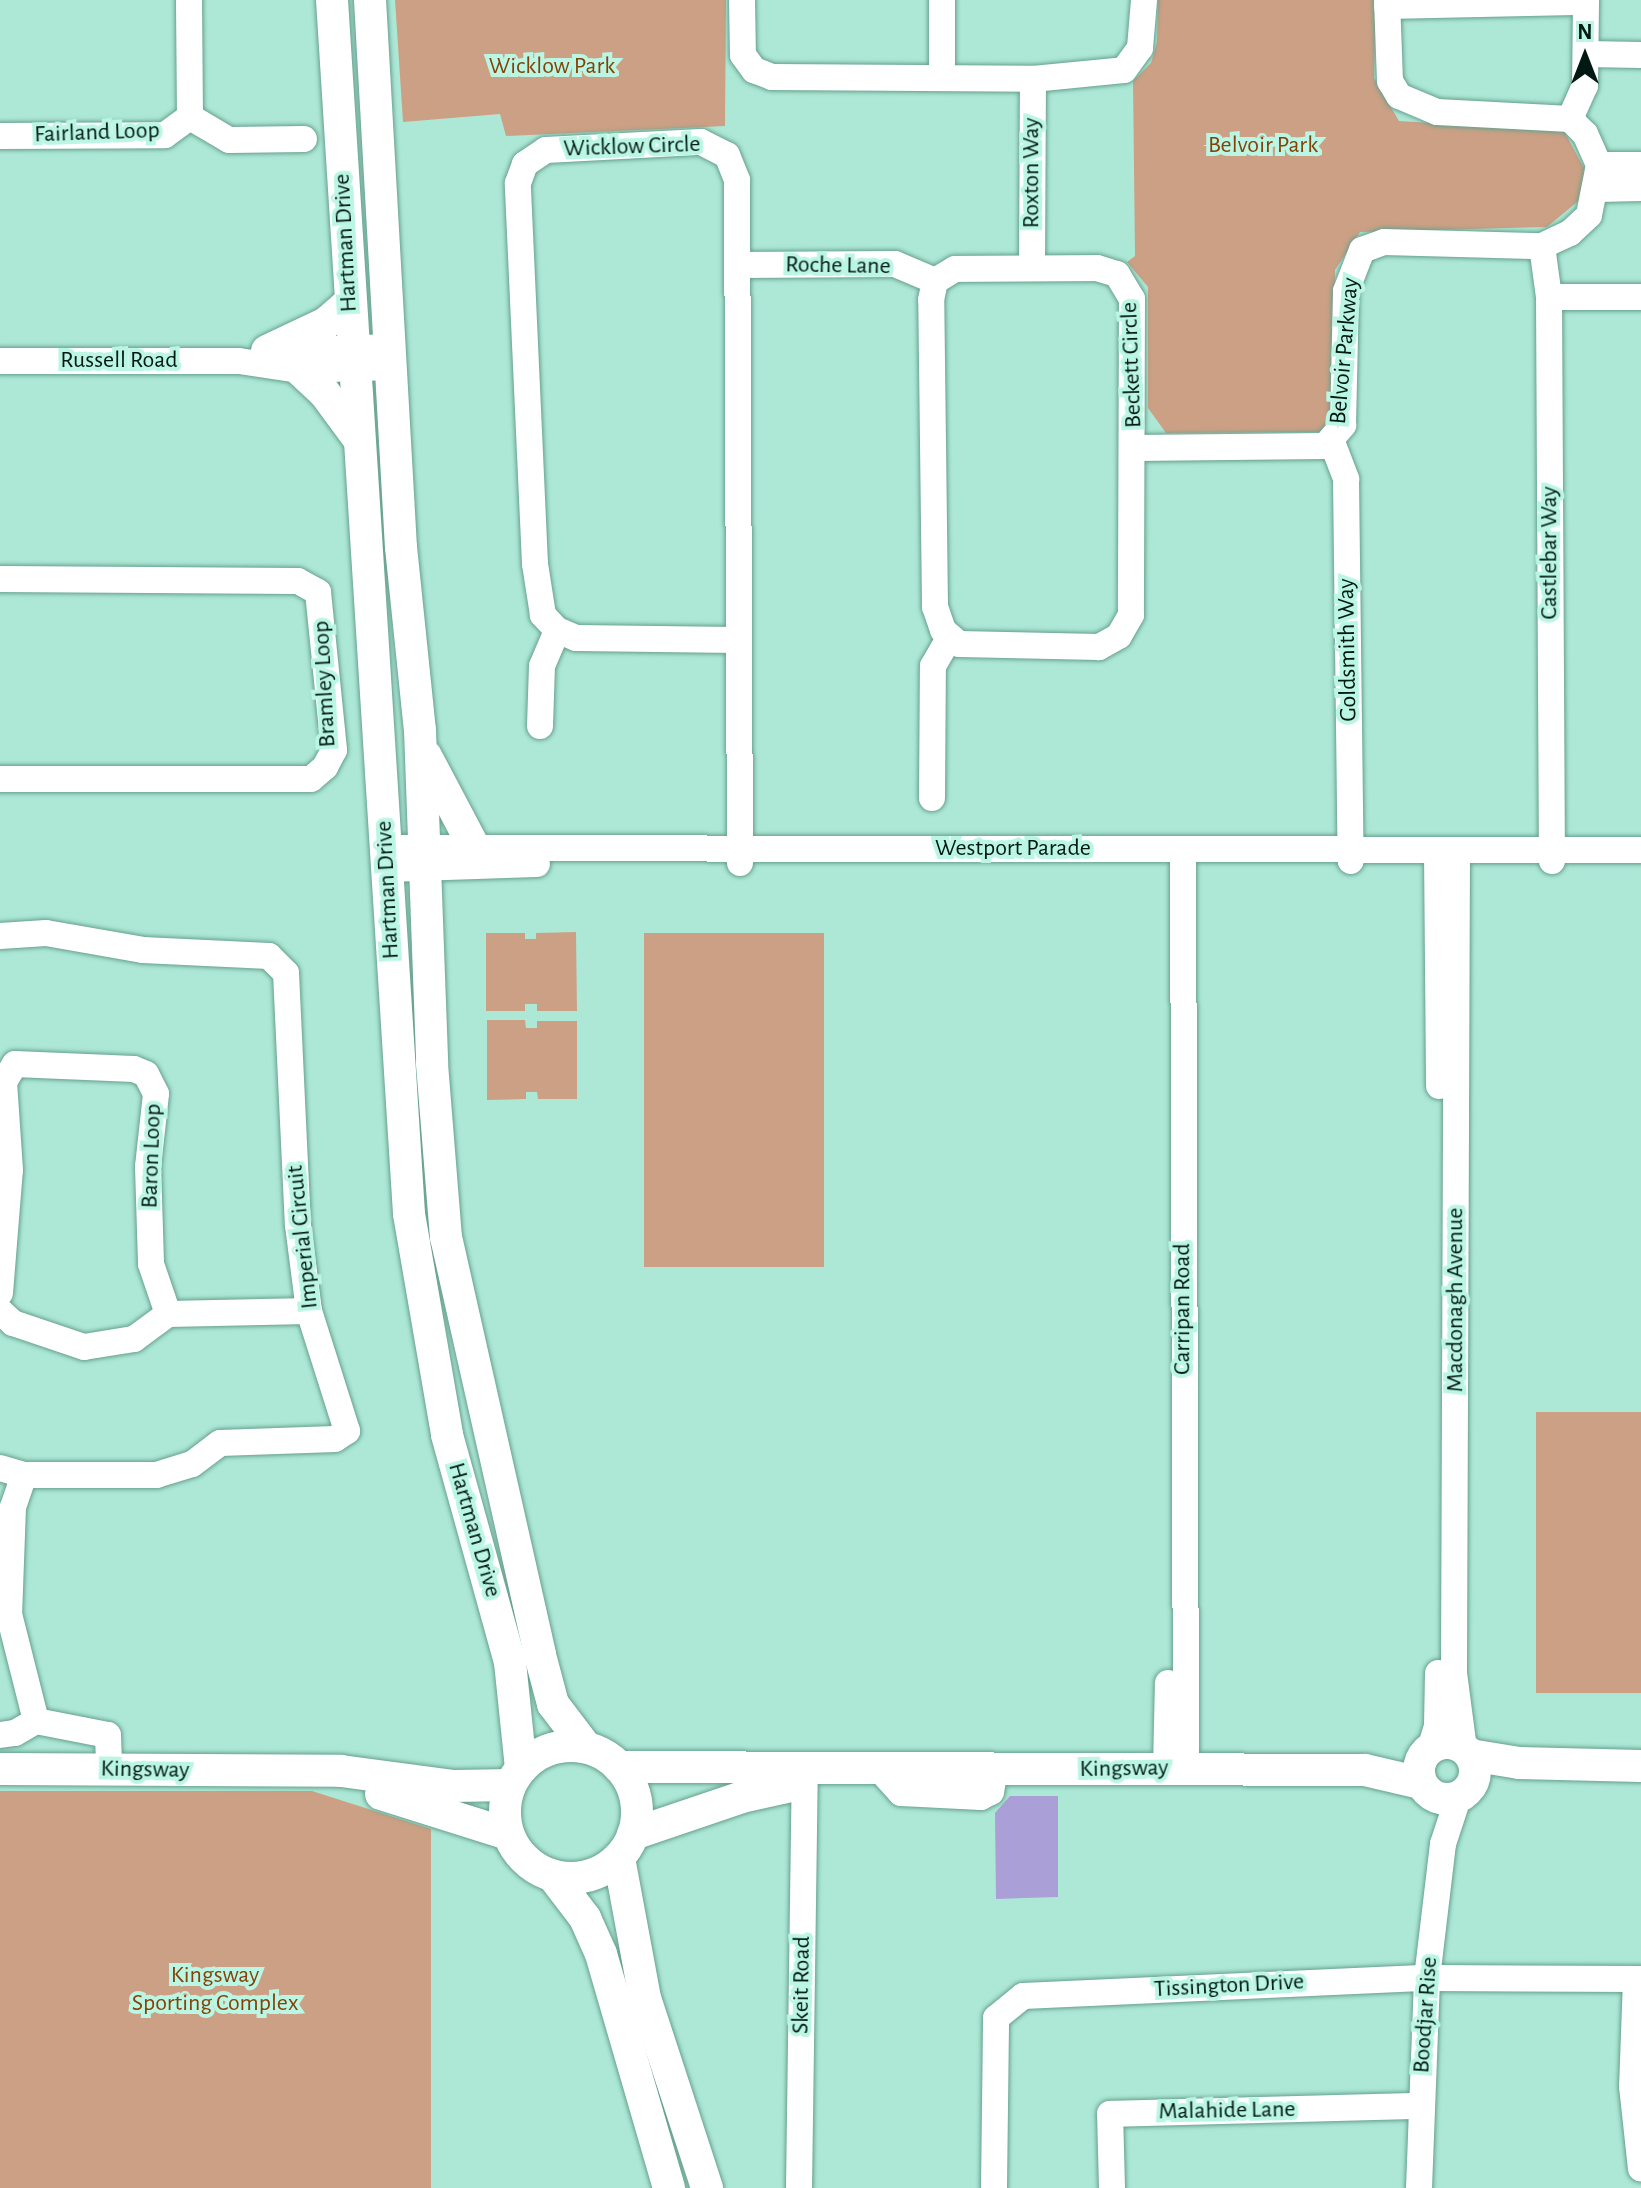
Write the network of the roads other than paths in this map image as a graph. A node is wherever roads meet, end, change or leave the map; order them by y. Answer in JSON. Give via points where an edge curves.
{"nodes":[{"id":1,"x":189,"y":0,"type":"edge"},
{"id":2,"x":332,"y":0,"type":"edge"},
{"id":3,"x":370,"y":0,"type":"edge"},
{"id":4,"x":742,"y":0,"type":"edge"},
{"id":5,"x":942,"y":0,"type":"edge"},
{"id":6,"x":1144,"y":0,"type":"edge"},
{"id":7,"x":1586,"y":1,"type":"edge"},
{"id":8,"x":1387,"y":3,"type":"edge"},
{"id":9,"x":1587,"y":54,"type":"junction"},
{"id":10,"x":1641,"y":55,"type":"edge"},
{"id":11,"x":942,"y":78,"type":"junction"},
{"id":12,"x":1033,"y":79,"type":"junction"},
{"id":13,"x":190,"y":117,"type":"junction"},
{"id":14,"x":1570,"y":119,"type":"junction"},
{"id":15,"x":0,"y":136,"type":"edge"},
{"id":16,"x":304,"y":139,"type":"dead end"},
{"id":17,"x":1641,"y":165,"type":"edge"},
{"id":18,"x":1599,"y":177,"type":"junction"},
{"id":19,"x":1641,"y":188,"type":"edge"},
{"id":20,"x":1542,"y":246,"type":"junction"},
{"id":21,"x":737,"y":265,"type":"junction"},
{"id":22,"x":1032,"y":268,"type":"junction"},
{"id":23,"x":935,"y":281,"type":"junction"},
{"id":24,"x":1549,"y":297,"type":"junction"},
{"id":25,"x":1641,"y":297,"type":"edge"},
{"id":26,"x":350,"y":302,"type":"junction"},
{"id":27,"x":253,"y":356,"type":"junction"},
{"id":28,"x":392,"y":357,"type":"junction"},
{"id":29,"x":353,"y":358,"type":"junction"},
{"id":30,"x":0,"y":361,"type":"edge"},
{"id":31,"x":300,"y":370,"type":"junction"},
{"id":32,"x":357,"y":437,"type":"junction"},
{"id":33,"x":1332,"y":442,"type":"junction"},
{"id":34,"x":1135,"y":448,"type":"junction"},
{"id":35,"x":0,"y":579,"type":"edge"},
{"id":36,"x":557,"y":630,"type":"junction"},
{"id":37,"x":949,"y":638,"type":"junction"},
{"id":38,"x":737,"y":640,"type":"junction"},
{"id":39,"x":540,"y":726,"type":"dead end"},
{"id":40,"x":420,"y":746,"type":"junction"},
{"id":41,"x":0,"y":779,"type":"edge"},
{"id":42,"x":932,"y":798,"type":"dead end"},
{"id":43,"x":474,"y":847,"type":"junction"},
{"id":44,"x":1641,"y":850,"type":"edge"},
{"id":45,"x":740,"y":855,"type":"junction"},
{"id":46,"x":1552,"y":855,"type":"junction"},
{"id":47,"x":1351,"y":856,"type":"junction"},
{"id":48,"x":1447,"y":856,"type":"junction"},
{"id":49,"x":1175,"y":857,"type":"junction"},
{"id":50,"x":424,"y":858,"type":"junction"},
{"id":51,"x":386,"y":859,"type":"junction"},
{"id":52,"x":1641,"y":861,"type":"edge"},
{"id":53,"x":0,"y":936,"type":"edge"},
{"id":54,"x":0,"y":1293,"type":"edge"},
{"id":55,"x":0,"y":1311,"type":"edge"},
{"id":56,"x":309,"y":1311,"type":"junction"},
{"id":57,"x":168,"y":1314,"type":"junction"},
{"id":58,"x":12,"y":1472,"type":"edge"},
{"id":59,"x":4,"y":1614,"type":"edge"},
{"id":60,"x":36,"y":1721,"type":"junction"},
{"id":61,"x":0,"y":1735,"type":"edge"},
{"id":62,"x":585,"y":1746,"type":"junction"},
{"id":63,"x":1641,"y":1766,"type":"edge"},
{"id":64,"x":619,"y":1767,"type":"junction"},
{"id":65,"x":1176,"y":1768,"type":"junction"},
{"id":66,"x":0,"y":1769,"type":"edge"},
{"id":67,"x":109,"y":1770,"type":"junction"},
{"id":68,"x":1447,"y":1771,"type":"junction"},
{"id":69,"x":290,"y":1772,"type":"junction"},
{"id":70,"x":882,"y":1772,"type":"junction"},
{"id":71,"x":516,"y":1777,"type":"junction"},
{"id":72,"x":805,"y":1783,"type":"junction"},
{"id":73,"x":508,"y":1834,"type":"junction"},
{"id":74,"x":626,"y":1846,"type":"junction"},
{"id":75,"x":553,"y":1876,"type":"junction"},
{"id":76,"x":1427,"y":1978,"type":"junction"},
{"id":77,"x":1639,"y":1979,"type":"edge"},
{"id":78,"x":1419,"y":2106,"type":"junction"},
{"id":79,"x":1641,"y":2169,"type":"edge"},
{"id":80,"x":669,"y":2188,"type":"edge"},
{"id":81,"x":707,"y":2188,"type":"edge"},
{"id":82,"x":799,"y":2188,"type":"edge"},
{"id":83,"x":994,"y":2188,"type":"edge"},
{"id":84,"x":1112,"y":2188,"type":"edge"},
{"id":85,"x":1419,"y":2188,"type":"edge"}],
"edges":[{"from":1,"to":13,"type":"street","name":"Fairland Loop"},
{"from":2,"to":26,"type":"main road","name":"Hartman Drive"},
{"from":3,"to":28,"type":"main road","name":"Hartman Drive"},
{"from":4,"to":11,"type":"street","via":[[743,55],[761,74]]},
{"from":5,"to":11,"type":"street"},
{"from":6,"to":12,"type":"street","via":[[1140,48],[1124,70]]},
{"from":7,"to":8,"type":"street"},
{"from":7,"to":9,"type":"street"},
{"from":8,"to":14,"type":"street","via":[[1390,81],[1411,105],[1437,112]]},
{"from":9,"to":10,"type":"street"},
{"from":9,"to":14,"type":"street","via":[[1582,100]]},
{"from":11,"to":12,"type":"street"},
{"from":12,"to":22,"type":"street","name":"Roxton Way"},
{"from":13,"to":15,"type":"street","name":"Fairland Loop","via":[[165,135]]},
{"from":13,"to":16,"type":"street","name":"Fairland Loop","via":[[229,140]]},
{"from":14,"to":18,"type":"street","via":[[1585,134]]},
{"from":17,"to":18,"type":"street"},
{"from":18,"to":19,"type":"street"},
{"from":18,"to":20,"type":"street","via":[[1589,215],[1570,233]]},
{"from":20,"to":24,"type":"street","name":"Castlebar Way"},
{"from":20,"to":33,"type":"street","name":"Belvoir Parkway","via":[[1384,242],[1362,250],[1346,291],[1345,410]]},
{"from":21,"to":23,"type":"street","name":"Roche Lane","via":[[895,264]]},
{"from":21,"to":36,"type":"street","name":"Wicklow Circle","via":[[737,180],[727,155],[716,146],[701,142],[546,150],[519,173],[537,587],[543,615]]},
{"from":21,"to":38,"type":"street","name":"Wicklow Circle"},
{"from":22,"to":23,"type":"street","name":"Beckett Circle","via":[[955,269]]},
{"from":22,"to":34,"type":"street","name":"Beckett Circle","via":[[1097,268],[1124,281],[1132,308]]},
{"from":23,"to":37,"type":"street","via":[[935,607]]},
{"from":24,"to":25,"type":"street"},
{"from":24,"to":46,"type":"street","name":"Castlebar Way"},
{"from":26,"to":27,"type":"main road","via":[[326,323]]},
{"from":26,"to":29,"type":"main road","name":"Hartman Drive"},
{"from":27,"to":29,"type":"street","name":"Russell Road"},
{"from":27,"to":30,"type":"street","name":"Russell Road"},
{"from":27,"to":31,"type":"street","name":"Russell Road"},
{"from":28,"to":29,"type":"street","name":"Russell Road"},
{"from":28,"to":40,"type":"main road","name":"Hartman Drive","via":[[401,547]]},
{"from":29,"to":31,"type":"street","name":"Russell Road"},
{"from":29,"to":32,"type":"main road","name":"Hartman Drive"},
{"from":31,"to":32,"type":"main road","via":[[324,392]]},
{"from":32,"to":51,"type":"main road","name":"Hartman Drive"},
{"from":33,"to":34,"type":"street","name":"Belvoir Parkway","via":[[1316,448]]},
{"from":33,"to":47,"type":"street","name":"Goldsmith Way","via":[[1346,479]]},
{"from":34,"to":37,"type":"street","name":"Beckett Circle","via":[[1134,601],[1119,636],[1099,647],[971,647]]},
{"from":35,"to":41,"type":"street","name":"Bramley Loop","via":[[298,581],[318,592],[334,750],[311,779]]},
{"from":36,"to":38,"type":"street","via":[[576,638]]},
{"from":36,"to":39,"type":"street","via":[[542,666]]},
{"from":37,"to":42,"type":"street","via":[[933,666]]},
{"from":38,"to":45,"type":"street","name":"Wicklow Circle"},
{"from":40,"to":43,"type":"main road"},
{"from":40,"to":50,"type":"main road","name":"Hartman Drive"},
{"from":43,"to":45,"type":"street","name":"Westport Parade"},
{"from":43,"to":50,"type":"street","name":"Westport Parade"},
{"from":44,"to":46,"type":"street","name":"Westport Parade"},
{"from":45,"to":49,"type":"street","name":"Westport Parade"},
{"from":45,"to":50,"type":"street","name":"Westport Parade","via":[[553,863]]},
{"from":46,"to":48,"type":"street","name":"Westport Parade"},
{"from":46,"to":52,"type":"street","name":"Westport Parade"},
{"from":47,"to":48,"type":"street","name":"Westport Parade"},
{"from":47,"to":49,"type":"street","name":"Westport Parade"},
{"from":48,"to":68,"type":"street","name":"Macdonagh Avenue","via":[[1437,1726]]},
{"from":49,"to":65,"type":"street","name":"Carripan Road"},
{"from":50,"to":51,"type":"street","name":"Westport Parade"},
{"from":50,"to":62,"type":"main road","name":"Hartman Drive","via":[[446,1237],[553,1704]]},
{"from":51,"to":71,"type":"main road","name":"Hartman Drive","via":[[409,1214],[447,1435],[510,1662]]},
{"from":53,"to":56,"type":"street","name":"Imperial Circuit","via":[[46,933],[143,950],[269,956],[286,973],[298,1225]]},
{"from":54,"to":57,"type":"street","name":"Baron Loop","via":[[10,1170],[4,1082],[15,1064],[134,1069],[146,1074],[156,1094],[148,1167],[151,1264]]},
{"from":55,"to":57,"type":"street","via":[[13,1323],[84,1347],[134,1339]]},
{"from":56,"to":57,"type":"street"},
{"from":56,"to":58,"type":"street","name":"Imperial Circuit","via":[[347,1431],[335,1439],[220,1443],[192,1464],[157,1475]]},
{"from":58,"to":59,"type":"street"},
{"from":59,"to":60,"type":"street"},
{"from":60,"to":61,"type":"street"},
{"from":60,"to":67,"type":"street","via":[[108,1735]]},
{"from":62,"to":64,"type":"main road"},
{"from":62,"to":71,"type":"main road","via":[[547,1751]]},
{"from":63,"to":68,"type":"main road","name":"Kingsway","via":[[1519,1763]]},
{"from":64,"to":70,"type":"main road","name":"Kingsway"},
{"from":64,"to":74,"type":"main road","via":[[637,1803]]},
{"from":65,"to":68,"type":"main road","name":"Kingsway"},
{"from":65,"to":70,"type":"main road","name":"Kingsway"},
{"from":66,"to":67,"type":"main road","name":"Kingsway"},
{"from":67,"to":69,"type":"main road","name":"Kingsway"},
{"from":68,"to":76,"type":"street","name":"Boodjar Rise"},
{"from":69,"to":71,"type":"main road","name":"Kingsway","via":[[341,1771],[454,1786]]},
{"from":69,"to":73,"type":"main road","name":"Kingsway","via":[[453,1814]]},
{"from":70,"to":72,"type":"main road","name":"Kingsway"},
{"from":71,"to":73,"type":"main road","via":[[504,1809]]},
{"from":72,"to":74,"type":"main road","name":"Kingsway","via":[[742,1797]]},
{"from":72,"to":82,"type":"street","name":"Skeit Road"},
{"from":73,"to":75,"type":"main road","via":[[525,1861]]},
{"from":74,"to":75,"type":"main road","via":[[589,1876]]},
{"from":74,"to":81,"type":"main road","via":[[645,1998]]},
{"from":75,"to":80,"type":"main road","via":[[585,1918],[601,1954]]},
{"from":76,"to":77,"type":"street","name":"Tissington Drive"},
{"from":76,"to":78,"type":"street","name":"Boodjar Rise"},
{"from":76,"to":83,"type":"street","name":"Tissington Drive","via":[[1023,1996],[996,2018]]},
{"from":77,"to":79,"type":"street","via":[[1632,2086]]},
{"from":78,"to":84,"type":"street","name":"Malahide Lane","via":[[1110,2114]]},
{"from":78,"to":85,"type":"street","name":"Boodjar Rise"}]}
